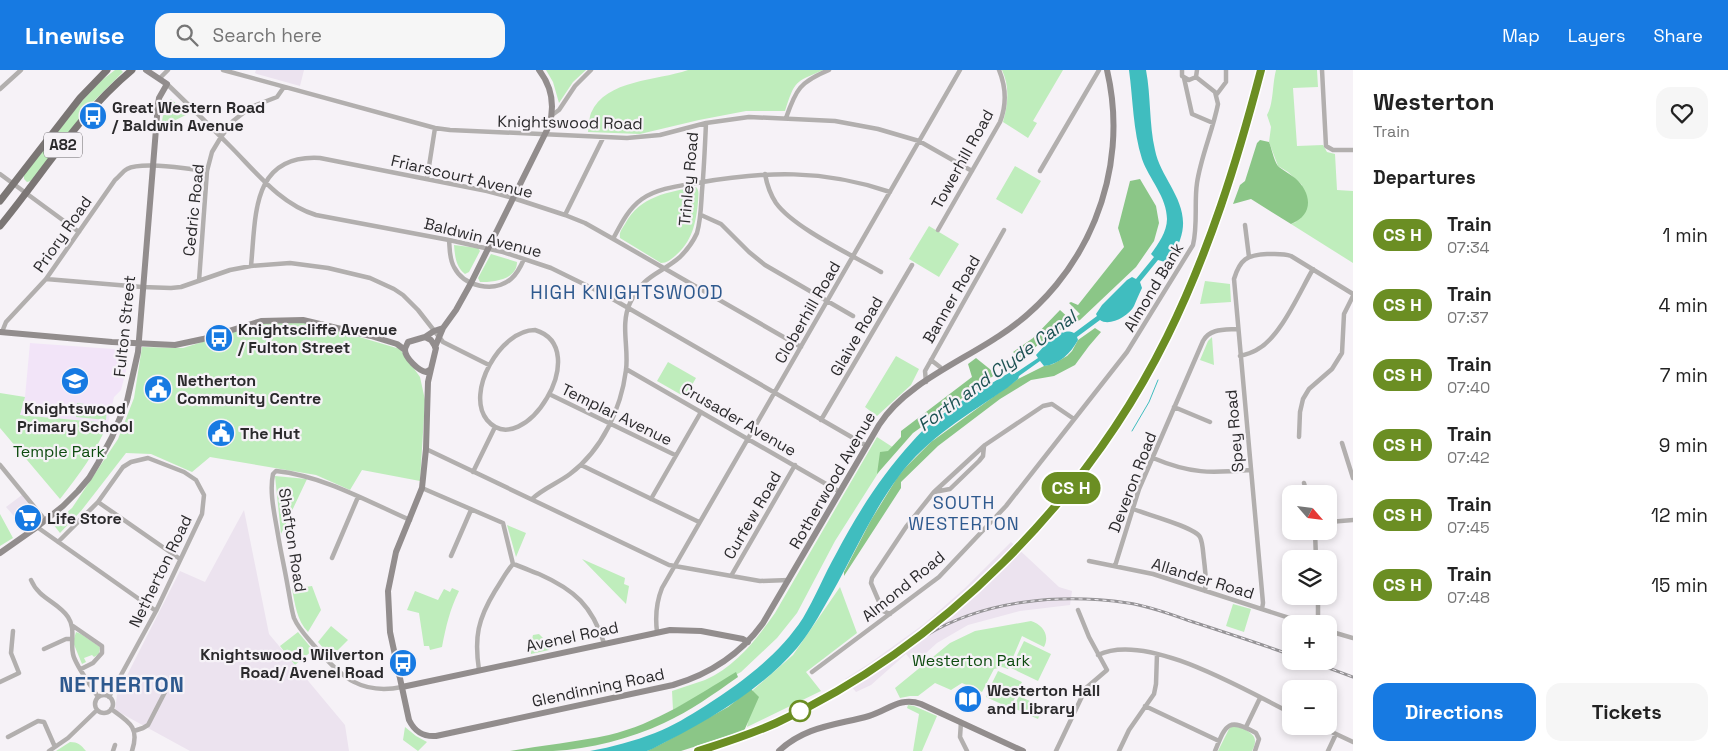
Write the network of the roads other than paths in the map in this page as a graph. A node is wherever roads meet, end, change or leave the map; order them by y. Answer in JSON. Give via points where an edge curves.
{"nodes":[{"id":1,"x":21,"y":70,"type":"edge"},
{"id":2,"x":107,"y":70,"type":"edge"},
{"id":3,"x":132,"y":70,"type":"edge"},
{"id":4,"x":146,"y":70,"type":"edge"},
{"id":5,"x":155,"y":70,"type":"edge"},
{"id":6,"x":168,"y":70,"type":"edge"},
{"id":7,"x":223,"y":70,"type":"edge"},
{"id":8,"x":539,"y":70,"type":"edge"},
{"id":9,"x":591,"y":70,"type":"edge"},
{"id":10,"x":829,"y":70,"type":"edge"},
{"id":11,"x":960,"y":70,"type":"edge"},
{"id":12,"x":999,"y":70,"type":"edge"},
{"id":13,"x":1100,"y":70,"type":"edge"},
{"id":14,"x":1107,"y":70,"type":"edge"},
{"id":15,"x":1182,"y":70,"type":"edge"},
{"id":16,"x":1197,"y":70,"type":"edge"},
{"id":17,"x":1226,"y":70,"type":"edge"},
{"id":18,"x":1322,"y":70,"type":"edge"},
{"id":19,"x":1196,"y":77,"type":"junction"},
{"id":20,"x":160,"y":78,"type":"junction"},
{"id":21,"x":1184,"y":78,"type":"junction"},
{"id":22,"x":167,"y":84,"type":"junction"},
{"id":23,"x":284,"y":87,"type":"junction"},
{"id":24,"x":0,"y":90,"type":"edge"},
{"id":25,"x":1217,"y":94,"type":"junction"},
{"id":26,"x":552,"y":115,"type":"junction"},
{"id":27,"x":786,"y":118,"type":"junction"},
{"id":28,"x":706,"y":123,"type":"junction"},
{"id":29,"x":1213,"y":124,"type":"junction"},
{"id":30,"x":435,"y":128,"type":"junction"},
{"id":31,"x":545,"y":135,"type":"junction"},
{"id":32,"x":220,"y":137,"type":"junction"},
{"id":33,"x":603,"y":138,"type":"junction"},
{"id":34,"x":919,"y":141,"type":"junction"},
{"id":35,"x":1353,"y":150,"type":"edge"},
{"id":36,"x":152,"y":166,"type":"junction"},
{"id":37,"x":207,"y":171,"type":"junction"},
{"id":38,"x":972,"y":171,"type":"junction"},
{"id":39,"x":1040,"y":171,"type":"dead end"},
{"id":40,"x":0,"y":174,"type":"edge"},
{"id":41,"x":765,"y":174,"type":"junction"},
{"id":42,"x":427,"y":179,"type":"junction"},
{"id":43,"x":265,"y":182,"type":"junction"},
{"id":44,"x":703,"y":182,"type":"junction"},
{"id":45,"x":13,"y":184,"type":"junction"},
{"id":46,"x":890,"y":192,"type":"junction"},
{"id":47,"x":25,"y":194,"type":"junction"},
{"id":48,"x":513,"y":198,"type":"junction"},
{"id":49,"x":0,"y":201,"type":"edge"},
{"id":50,"x":565,"y":215,"type":"junction"},
{"id":51,"x":701,"y":215,"type":"junction"},
{"id":52,"x":1245,"y":225,"type":"dead end"},
{"id":53,"x":0,"y":226,"type":"edge"},
{"id":54,"x":938,"y":230,"type":"dead end"},
{"id":55,"x":1004,"y":230,"type":"dead end"},
{"id":56,"x":80,"y":232,"type":"junction"},
{"id":57,"x":613,"y":239,"type":"junction"},
{"id":58,"x":449,"y":240,"type":"junction"},
{"id":59,"x":488,"y":249,"type":"junction"},
{"id":60,"x":853,"y":256,"type":"junction"},
{"id":61,"x":1249,"y":257,"type":"junction"},
{"id":62,"x":524,"y":259,"type":"junction"},
{"id":63,"x":912,"y":265,"type":"dead end"},
{"id":64,"x":252,"y":266,"type":"junction"},
{"id":65,"x":664,"y":268,"type":"junction"},
{"id":66,"x":1313,"y":269,"type":"junction"},
{"id":67,"x":881,"y":272,"type":"dead end"},
{"id":68,"x":46,"y":279,"type":"junction"},
{"id":69,"x":199,"y":281,"type":"junction"},
{"id":70,"x":470,"y":283,"type":"junction"},
{"id":71,"x":142,"y":287,"type":"junction"},
{"id":72,"x":1353,"y":295,"type":"edge"},
{"id":73,"x":827,"y":301,"type":"junction"},
{"id":74,"x":628,"y":308,"type":"junction"},
{"id":75,"x":853,"y":316,"type":"dead end"},
{"id":76,"x":1238,"y":329,"type":"junction"},
{"id":77,"x":1,"y":332,"type":"edge"},
{"id":78,"x":436,"y":335,"type":"junction"},
{"id":79,"x":425,"y":337,"type":"junction"},
{"id":80,"x":408,"y":342,"type":"junction"},
{"id":81,"x":138,"y":344,"type":"junction"},
{"id":82,"x":397,"y":344,"type":"junction"},
{"id":83,"x":1131,"y":346,"type":"joint"},
{"id":84,"x":435,"y":347,"type":"junction"},
{"id":85,"x":801,"y":347,"type":"junction"},
{"id":86,"x":405,"y":350,"type":"junction"},
{"id":87,"x":1240,"y":356,"type":"junction"},
{"id":88,"x":931,"y":360,"type":"junction"},
{"id":89,"x":489,"y":365,"type":"junction"},
{"id":90,"x":940,"y":367,"type":"dead end"},
{"id":91,"x":431,"y":369,"type":"junction"},
{"id":92,"x":626,"y":369,"type":"junction"},
{"id":93,"x":421,"y":371,"type":"junction"},
{"id":94,"x":428,"y":382,"type":"junction"},
{"id":95,"x":926,"y":382,"type":"junction"},
{"id":96,"x":774,"y":393,"type":"junction"},
{"id":97,"x":549,"y":394,"type":"junction"},
{"id":98,"x":1174,"y":407,"type":"junction"},
{"id":99,"x":701,"y":412,"type":"junction"},
{"id":100,"x":1074,"y":419,"type":"junction"},
{"id":101,"x":821,"y":420,"type":"junction"},
{"id":102,"x":1210,"y":422,"type":"dead end"},
{"id":103,"x":610,"y":424,"type":"junction"},
{"id":104,"x":495,"y":427,"type":"junction"},
{"id":105,"x":1299,"y":436,"type":"dead end"},
{"id":106,"x":748,"y":438,"type":"junction"},
{"id":107,"x":1342,"y":443,"type":"dead end"},
{"id":108,"x":985,"y":445,"type":"junction"},
{"id":109,"x":867,"y":446,"type":"junction"},
{"id":110,"x":426,"y":449,"type":"junction"},
{"id":111,"x":676,"y":455,"type":"junction"},
{"id":112,"x":1153,"y":458,"type":"junction"},
{"id":113,"x":0,"y":465,"type":"edge"},
{"id":114,"x":581,"y":465,"type":"junction"},
{"id":115,"x":794,"y":465,"type":"junction"},
{"id":116,"x":1250,"y":470,"type":"junction"},
{"id":117,"x":473,"y":472,"type":"junction"},
{"id":118,"x":1353,"y":478,"type":"edge"},
{"id":119,"x":422,"y":488,"type":"junction"},
{"id":120,"x":840,"y":492,"type":"junction"},
{"id":121,"x":934,"y":492,"type":"junction"},
{"id":122,"x":358,"y":498,"type":"junction"},
{"id":123,"x":532,"y":499,"type":"junction"},
{"id":124,"x":651,"y":499,"type":"junction"},
{"id":125,"x":98,"y":502,"type":"junction"},
{"id":126,"x":1133,"y":509,"type":"junction"},
{"id":127,"x":471,"y":510,"type":"junction"},
{"id":128,"x":45,"y":520,"type":"junction"},
{"id":129,"x":410,"y":520,"type":"junction"},
{"id":130,"x":1353,"y":520,"type":"edge"},
{"id":131,"x":1338,"y":521,"type":"edge"},
{"id":132,"x":699,"y":522,"type":"junction"},
{"id":133,"x":37,"y":527,"type":"junction"},
{"id":134,"x":58,"y":542,"type":"junction"},
{"id":135,"x":0,"y":553,"type":"edge"},
{"id":136,"x":451,"y":556,"type":"dead end"},
{"id":137,"x":332,"y":558,"type":"dead end"},
{"id":138,"x":180,"y":559,"type":"junction"},
{"id":139,"x":1089,"y":561,"type":"dead end"},
{"id":140,"x":513,"y":564,"type":"junction"},
{"id":141,"x":674,"y":566,"type":"junction"},
{"id":142,"x":1115,"y":566,"type":"junction"},
{"id":143,"x":731,"y":576,"type":"junction"},
{"id":144,"x":31,"y":580,"type":"dead end"},
{"id":145,"x":790,"y":580,"type":"junction"},
{"id":146,"x":1205,"y":591,"type":"junction"},
{"id":147,"x":1262,"y":609,"type":"junction"},
{"id":148,"x":1078,"y":610,"type":"dead end"},
{"id":149,"x":156,"y":611,"type":"junction"},
{"id":150,"x":890,"y":614,"type":"junction"},
{"id":151,"x":1282,"y":616,"type":"edge"},
{"id":152,"x":73,"y":626,"type":"junction"},
{"id":153,"x":12,"y":631,"type":"dead end"},
{"id":154,"x":657,"y":632,"type":"junction"},
{"id":155,"x":1337,"y":633,"type":"edge"},
{"id":156,"x":1353,"y":638,"type":"edge"},
{"id":157,"x":72,"y":639,"type":"junction"},
{"id":158,"x":748,"y":642,"type":"junction"},
{"id":159,"x":604,"y":643,"type":"junction"},
{"id":160,"x":44,"y":649,"type":"dead end"},
{"id":161,"x":1157,"y":654,"type":"junction"},
{"id":162,"x":1098,"y":655,"type":"junction"},
{"id":163,"x":81,"y":669,"type":"junction"},
{"id":164,"x":479,"y":670,"type":"junction"},
{"id":165,"x":812,"y":672,"type":"dead end"},
{"id":166,"x":0,"y":682,"type":"edge"},
{"id":167,"x":402,"y":687,"type":"junction"},
{"id":168,"x":167,"y":688,"type":"dead end"},
{"id":169,"x":98,"y":697,"type":"junction"},
{"id":170,"x":109,"y":697,"type":"junction"},
{"id":171,"x":1260,"y":698,"type":"junction"},
{"id":172,"x":1145,"y":706,"type":"junction"},
{"id":173,"x":1282,"y":709,"type":"edge"},
{"id":174,"x":97,"y":710,"type":"junction"},
{"id":175,"x":111,"y":710,"type":"junction"},
{"id":176,"x":961,"y":722,"type":"junction"},
{"id":177,"x":1246,"y":727,"type":"junction"},
{"id":178,"x":134,"y":731,"type":"junction"},
{"id":179,"x":1337,"y":734,"type":"edge"},
{"id":180,"x":1336,"y":735,"type":"edge"},
{"id":181,"x":8,"y":737,"type":"dead end"},
{"id":182,"x":1219,"y":741,"type":"junction"},
{"id":183,"x":1353,"y":742,"type":"edge"},
{"id":184,"x":115,"y":746,"type":"dead end"},
{"id":185,"x":55,"y":747,"type":"junction"},
{"id":186,"x":49,"y":751,"type":"edge"},
{"id":187,"x":113,"y":751,"type":"edge"},
{"id":188,"x":132,"y":751,"type":"edge"},
{"id":189,"x":779,"y":751,"type":"edge"},
{"id":190,"x":967,"y":751,"type":"edge"},
{"id":191,"x":1023,"y":751,"type":"edge"},
{"id":192,"x":1056,"y":751,"type":"edge"},
{"id":193,"x":1119,"y":751,"type":"edge"},
{"id":194,"x":1215,"y":751,"type":"edge"},
{"id":195,"x":1255,"y":751,"type":"edge"},
{"id":196,"x":1328,"y":751,"type":"edge"}],
"edges":[{"from":1,"to":24,"type":"street"},
{"from":2,"to":45,"type":"main road","number":"A82","via":[[80,98]]},
{"from":3,"to":47,"type":"main road","number":"A82","via":[[96,104]]},
{"from":4,"to":20,"type":"street","name":"Baldwin Avenue"},
{"from":5,"to":20,"type":"street","name":"Baldwin Avenue"},
{"from":6,"to":20,"type":"street"},
{"from":7,"to":23,"type":"street","name":"Knightswood Road"},
{"from":8,"to":26,"type":"street","via":[[550,92]]},
{"from":9,"to":26,"type":"street"},
{"from":10,"to":27,"type":"street","via":[[802,86],[794,96]]},
{"from":11,"to":34,"type":"street","name":"Cloberhill Road"},
{"from":12,"to":38,"type":"street","name":"Towerhill Road","via":[[1005,93],[1002,118]]},
{"from":13,"to":39,"type":"street"},
{"from":14,"to":95,"type":"street","name":"Rotherwood Avenue","via":[[1113,111],[1111,166],[1096,219],[1081,250],[1058,283],[1030,313],[1000,336]]},
{"from":15,"to":21,"type":"street"},
{"from":16,"to":19,"type":"street"},
{"from":17,"to":25,"type":"street","name":"Almond Bank","via":[[1226,82]]},
{"from":18,"to":35,"type":"street","via":[[1326,146],[1332,150]]},
{"from":19,"to":21,"type":"street"},
{"from":19,"to":25,"type":"street"},
{"from":20,"to":22,"type":"street","name":"Baldwin Avenue"},
{"from":21,"to":29,"type":"street","via":[[1192,114]]},
{"from":22,"to":32,"type":"street","name":"Baldwin Avenue"},
{"from":22,"to":36,"type":"street","name":"Fulton Street","via":[[159,98]]},
{"from":23,"to":30,"type":"street","name":"Knightswood Road"},
{"from":23,"to":32,"type":"street","name":"Cedric Road","via":[[277,97],[242,114]]},
{"from":25,"to":29,"type":"street","name":"Almond Bank"},
{"from":26,"to":31,"type":"street"},
{"from":27,"to":28,"type":"street","name":"Knightswood Road","via":[[750,117]]},
{"from":27,"to":34,"type":"street","name":"Knightswood Road","via":[[857,124]]},
{"from":28,"to":33,"type":"street","name":"Knightswood Road","via":[[644,137]]},
{"from":28,"to":44,"type":"street","name":"Trinley Road"},
{"from":29,"to":83,"type":"street","name":"Almond Bank","via":[[1197,180],[1193,245]]},
{"from":30,"to":31,"type":"street","name":"Knightswood Road"},
{"from":30,"to":42,"type":"street"},
{"from":31,"to":33,"type":"street","name":"Knightswood Road"},
{"from":31,"to":48,"type":"street"},
{"from":32,"to":37,"type":"street","name":"Cedric Road"},
{"from":32,"to":43,"type":"street","name":"Baldwin Avenue"},
{"from":33,"to":50,"type":"street"},
{"from":34,"to":38,"type":"street","name":"Knightswood Road"},
{"from":34,"to":46,"type":"street","name":"Cloberhill Road"},
{"from":36,"to":37,"type":"street","name":"Priory Road"},
{"from":36,"to":56,"type":"street","name":"Priory Road","via":[[126,169]]},
{"from":36,"to":71,"type":"street","name":"Fulton Street"},
{"from":37,"to":69,"type":"street","name":"Cedric Road"},
{"from":38,"to":54,"type":"street","name":"Towerhill Road"},
{"from":40,"to":45,"type":"street"},
{"from":41,"to":44,"type":"street"},
{"from":41,"to":46,"type":"street","via":[[818,176]]},
{"from":41,"to":60,"type":"street","via":[[772,197],[785,214]]},
{"from":42,"to":43,"type":"street","name":"Friarscourt Avenue","via":[[314,158],[283,165]]},
{"from":42,"to":48,"type":"street","name":"Friarscourt Avenue"},
{"from":43,"to":58,"type":"street","name":"Baldwin Avenue","via":[[283,198],[308,212]]},
{"from":43,"to":64,"type":"street","name":"Friarscourt Avenue","via":[[258,200]]},
{"from":44,"to":51,"type":"street","name":"Trinley Road"},
{"from":44,"to":57,"type":"street","via":[[664,189],[642,198],[624,218]]},
{"from":45,"to":47,"type":"street"},
{"from":45,"to":49,"type":"main road","number":"A82"},
{"from":46,"to":60,"type":"street","name":"Cloberhill Road"},
{"from":47,"to":53,"type":"main road","number":"A82"},
{"from":47,"to":56,"type":"street"},
{"from":48,"to":50,"type":"street","name":"Friarscourt Avenue"},
{"from":48,"to":59,"type":"street"},
{"from":50,"to":57,"type":"street","name":"Friarscourt Avenue"},
{"from":51,"to":65,"type":"street","name":"Trinley Road","via":[[690,245]]},
{"from":51,"to":73,"type":"street","via":[[721,224],[765,265]]},
{"from":52,"to":61,"type":"street"},
{"from":55,"to":88,"type":"street","name":"Banner Road"},
{"from":56,"to":68,"type":"street","name":"Priory Road"},
{"from":57,"to":65,"type":"street","name":"Friarscourt Avenue"},
{"from":58,"to":59,"type":"street","name":"Baldwin Avenue"},
{"from":58,"to":70,"type":"street","via":[[452,265]]},
{"from":59,"to":62,"type":"street","name":"Baldwin Avenue"},
{"from":59,"to":70,"type":"street"},
{"from":60,"to":67,"type":"street"},
{"from":60,"to":73,"type":"street","name":"Cloberhill Road"},
{"from":61,"to":66,"type":"street","via":[[1286,254]]},
{"from":61,"to":76,"type":"street","name":"Spey Road","via":[[1239,266],[1234,279]]},
{"from":62,"to":70,"type":"street","via":[[513,278],[500,285],[487,287]]},
{"from":62,"to":74,"type":"street","name":"Baldwin Avenue","via":[[575,279]]},
{"from":63,"to":101,"type":"street","name":"Glaive Road"},
{"from":64,"to":69,"type":"street"},
{"from":64,"to":78,"type":"street","via":[[310,264],[370,278],[404,295]]},
{"from":65,"to":74,"type":"street","name":"Trinley Road","via":[[642,285]]},
{"from":65,"to":85,"type":"street","name":"Friarscourt Avenue"},
{"from":66,"to":72,"type":"street"},
{"from":66,"to":87,"type":"street","via":[[1271,340],[1258,350]]},
{"from":68,"to":71,"type":"street"},
{"from":68,"to":77,"type":"street","name":"Priory Road","via":[[6,322]]},
{"from":69,"to":71,"type":"street","via":[[171,288]]},
{"from":70,"to":78,"type":"street","via":[[456,310]]},
{"from":71,"to":81,"type":"street","name":"Fulton Street"},
{"from":72,"to":105,"type":"street","via":[[1344,314],[1342,353],[1332,368],[1306,392],[1300,412]]},
{"from":73,"to":75,"type":"street"},
{"from":73,"to":85,"type":"street","name":"Cloberhill Road"},
{"from":74,"to":92,"type":"street","name":"Trinley Road"},
{"from":74,"to":96,"type":"street","name":"Baldwin Avenue"},
{"from":76,"to":87,"type":"street","name":"Spey Road"},
{"from":76,"to":98,"type":"street","name":"Deveron Road","via":[[1213,331],[1205,336]]},
{"from":77,"to":81,"type":"street"},
{"from":78,"to":79,"type":"street"},
{"from":78,"to":84,"type":"street"},
{"from":78,"to":89,"type":"street"},
{"from":79,"to":80,"type":"street"},
{"from":79,"to":84,"type":"street","via":[[432,340]]},
{"from":80,"to":82,"type":"street"},
{"from":80,"to":86,"type":"street"},
{"from":81,"to":82,"type":"street","via":[[183,344],[247,324],[283,320],[316,322]]},
{"from":81,"to":128,"type":"street","name":"Fulton Street","via":[[134,376],[112,438],[89,478]]},
{"from":82,"to":86,"type":"street"},
{"from":83,"to":100,"type":"street","name":"Almond Road"},
{"from":84,"to":91,"type":"street"},
{"from":85,"to":96,"type":"street","name":"Cloberhill Road"},
{"from":86,"to":93,"type":"street"},
{"from":87,"to":116,"type":"street","name":"Spey Road"},
{"from":88,"to":90,"type":"street"},
{"from":88,"to":95,"type":"street","name":"Banner Road","via":[[924,371]]},
{"from":89,"to":97,"type":"street","via":[[500,348],[519,333],[535,330],[544,334],[554,344],[557,360]]},
{"from":89,"to":104,"type":"street","via":[[481,402],[484,415]]},
{"from":91,"to":93,"type":"street"},
{"from":91,"to":94,"type":"street","name":"Glendinning Road"},
{"from":92,"to":99,"type":"street","name":"Crusader Avenue"},
{"from":92,"to":103,"type":"street","name":"Trinley Road"},
{"from":93,"to":94,"type":"street"},
{"from":94,"to":110,"type":"street","name":"Glendinning Road"},
{"from":95,"to":109,"type":"street","name":"Rotherwood Avenue","via":[[889,411]]},
{"from":96,"to":101,"type":"street","name":"Baldwin Avenue"},
{"from":96,"to":106,"type":"street","name":"Cloberhill Road"},
{"from":97,"to":103,"type":"street","name":"Templar Avenue"},
{"from":97,"to":104,"type":"street","via":[[533,416],[520,427],[506,430]]},
{"from":98,"to":102,"type":"street"},
{"from":98,"to":112,"type":"street","name":"Deveron Road"},
{"from":99,"to":106,"type":"street","name":"Crusader Avenue"},
{"from":99,"to":111,"type":"street"},
{"from":100,"to":108,"type":"street","via":[[1048,404]]},
{"from":100,"to":150,"type":"street","name":"Almond Road","via":[[1030,478],[974,541],[939,577]]},
{"from":101,"to":109,"type":"street","name":"Baldwin Avenue"},
{"from":103,"to":111,"type":"street","name":"Templar Avenue"},
{"from":103,"to":114,"type":"street","name":"Trinley Road"},
{"from":104,"to":117,"type":"street"},
{"from":106,"to":115,"type":"street","name":"Crusader Avenue"},
{"from":106,"to":132,"type":"street","name":"Cloberhill Road"},
{"from":107,"to":118,"type":"street"},
{"from":108,"to":121,"type":"street"},
{"from":108,"to":121,"type":"street","via":[[981,459],[948,491]]},
{"from":109,"to":120,"type":"street","name":"Rotherwood Avenue"},
{"from":110,"to":117,"type":"street"},
{"from":110,"to":119,"type":"street","name":"Glendinning Road"},
{"from":111,"to":124,"type":"street"},
{"from":112,"to":116,"type":"street","via":[[1189,470]]},
{"from":112,"to":126,"type":"street","name":"Deveron Road"},
{"from":113,"to":128,"type":"street"},
{"from":114,"to":123,"type":"street","name":"Trinley Road"},
{"from":114,"to":124,"type":"street"},
{"from":115,"to":120,"type":"street","name":"Crusader Avenue"},
{"from":115,"to":143,"type":"street","name":"Curfew Road"},
{"from":116,"to":147,"type":"street","name":"Spey Road"},
{"from":117,"to":123,"type":"street"},
{"from":119,"to":127,"type":"street"},
{"from":119,"to":129,"type":"street","name":"Glendinning Road"},
{"from":120,"to":145,"type":"street","name":"Rotherwood Avenue"},
{"from":121,"to":150,"type":"street","via":[[872,578],[871,583],[883,611]]},
{"from":122,"to":129,"type":"street","name":"Shafton Road"},
{"from":122,"to":137,"type":"street"},
{"from":122,"to":167,"type":"street","name":"Shafton Road","via":[[310,478],[276,471],[273,474],[274,506],[292,612],[301,630],[331,665],[348,679],[375,689]]},
{"from":123,"to":141,"type":"street"},
{"from":124,"to":132,"type":"street"},
{"from":125,"to":134,"type":"street","name":"Netherton Road"},
{"from":125,"to":138,"type":"street"},
{"from":125,"to":138,"type":"street","name":"Netherton Road","via":[[123,467],[140,459],[156,461],[196,480],[204,495],[202,514]]},
{"from":126,"to":142,"type":"street","name":"Deveron Road"},
{"from":126,"to":146,"type":"street","via":[[1199,535]]},
{"from":127,"to":136,"type":"street"},
{"from":127,"to":140,"type":"street","via":[[503,524]]},
{"from":128,"to":133,"type":"street","name":"Fulton Street"},
{"from":129,"to":167,"type":"street","name":"Glendinning Road","via":[[394,558],[388,591],[390,632]]},
{"from":130,"to":131,"type":"street"},
{"from":132,"to":141,"type":"street","name":"Cloberhill Road"},
{"from":133,"to":134,"type":"street"},
{"from":133,"to":135,"type":"street","name":"Fulton Street"},
{"from":134,"to":149,"type":"street"},
{"from":138,"to":149,"type":"street","name":"Netherton Road"},
{"from":139,"to":142,"type":"street","name":"Allander Road"},
{"from":140,"to":159,"type":"street","via":[[560,584],[576,595],[595,619]]},
{"from":140,"to":164,"type":"street","via":[[482,615],[476,639]]},
{"from":141,"to":143,"type":"street"},
{"from":141,"to":154,"type":"street","name":"Cloberhill Road","via":[[656,604]]},
{"from":142,"to":146,"type":"street","name":"Allander Road"},
{"from":143,"to":145,"type":"street","via":[[768,582]]},
{"from":144,"to":152,"type":"street","via":[[35,590],[68,616]]},
{"from":145,"to":158,"type":"street","name":"Glendinning Road"},
{"from":146,"to":147,"type":"street","name":"Allander Road"},
{"from":147,"to":151,"type":"street","name":"Allander Road"},
{"from":148,"to":162,"type":"street"},
{"from":149,"to":170,"type":"street","name":"Netherton Road"},
{"from":150,"to":165,"type":"street","name":"Almond Road"},
{"from":152,"to":157,"type":"street"},
{"from":152,"to":163,"type":"street","via":[[102,646],[102,653],[93,663]]},
{"from":153,"to":166,"type":"street","via":[[11,652],[19,673]]},
{"from":154,"to":158,"type":"street","name":"Avenel Road","via":[[701,631],[743,638]]},
{"from":154,"to":159,"type":"street","name":"Avenel Road"},
{"from":155,"to":156,"type":"street"},
{"from":157,"to":160,"type":"street"},
{"from":157,"to":163,"type":"street","via":[[73,656]]},
{"from":158,"to":167,"type":"street","name":"Glendinning Road","via":[[715,668],[687,681],[436,736],[420,733],[412,725]]},
{"from":159,"to":164,"type":"street","name":"Avenel Road"},
{"from":161,"to":162,"type":"street","via":[[1133,650]]},
{"from":161,"to":171,"type":"street","via":[[1195,666]]},
{"from":161,"to":172,"type":"street","via":[[1155,690]]},
{"from":162,"to":192,"type":"street","via":[[1106,671],[1086,688]]},
{"from":163,"to":169,"type":"street"},
{"from":164,"to":167,"type":"street","name":"Avenel Road"},
{"from":168,"to":178,"type":"street","via":[[148,725]]},
{"from":169,"to":170,"type":"street"},
{"from":169,"to":174,"type":"street","via":[[95,702]]},
{"from":170,"to":175,"type":"street","via":[[113,704]]},
{"from":171,"to":173,"type":"street"},
{"from":171,"to":177,"type":"street"},
{"from":172,"to":182,"type":"street"},
{"from":172,"to":193,"type":"street"},
{"from":174,"to":175,"type":"street","via":[[103,713]]},
{"from":174,"to":185,"type":"street"},
{"from":175,"to":178,"type":"street","via":[[130,723]]},
{"from":176,"to":189,"type":"street","via":[[916,702],[904,702],[869,716],[819,728],[796,738]]},
{"from":176,"to":190,"type":"street","via":[[960,737]]},
{"from":176,"to":191,"type":"street"},
{"from":177,"to":182,"type":"street","via":[[1230,724]]},
{"from":177,"to":195,"type":"street","via":[[1259,739]]},
{"from":178,"to":188,"type":"street"},
{"from":179,"to":183,"type":"street"},
{"from":180,"to":196,"type":"street"},
{"from":181,"to":185,"type":"street","via":[[38,720],[44,722]]},
{"from":182,"to":194,"type":"street"},
{"from":184,"to":187,"type":"street"},
{"from":185,"to":186,"type":"street"}]}
